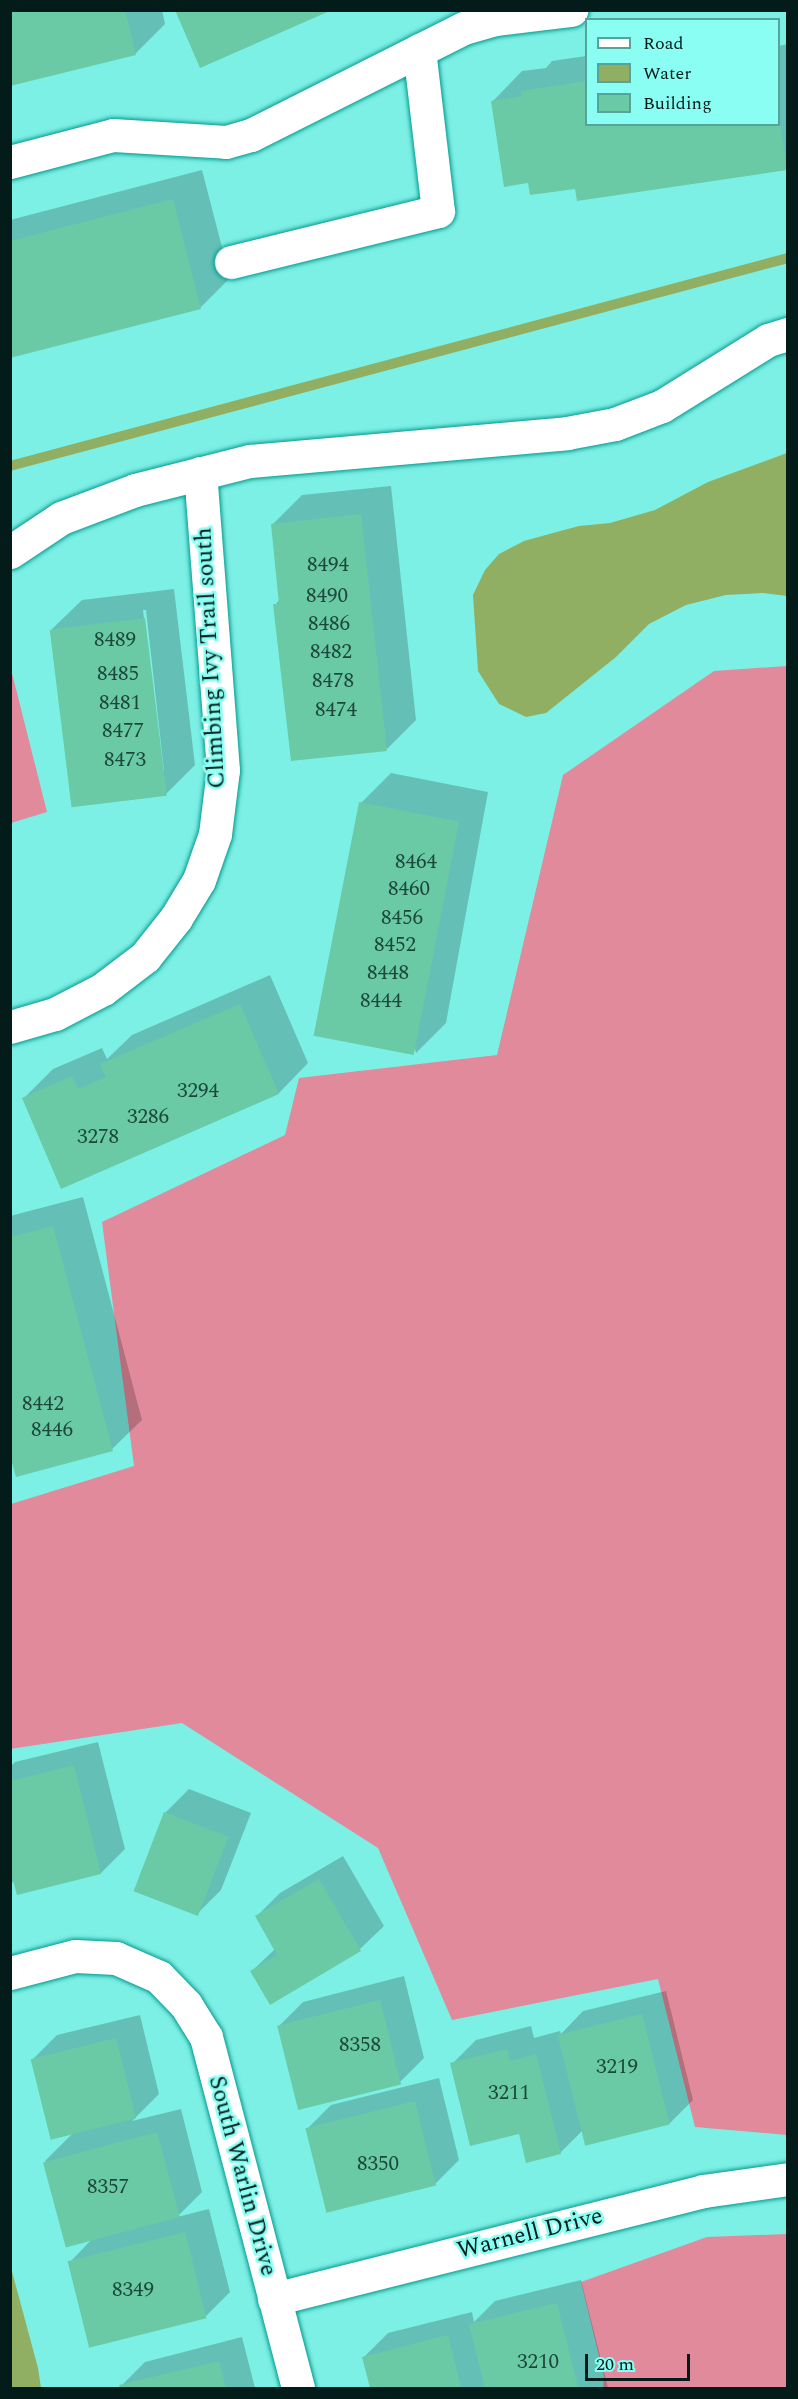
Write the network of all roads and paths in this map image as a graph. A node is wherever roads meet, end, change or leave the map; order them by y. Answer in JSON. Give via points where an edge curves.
{"nodes":[{"id":1,"x":571,"y":10,"type":"edge"},
{"id":2,"x":419,"y":50,"type":"junction"},
{"id":3,"x":10,"y":162,"type":"edge"},
{"id":4,"x":231,"y":262,"type":"dead end"},
{"id":5,"x":788,"y":334,"type":"edge"},
{"id":6,"x":200,"y":473,"type":"junction"},
{"id":7,"x":10,"y":552,"type":"edge"},
{"id":8,"x":10,"y":1027,"type":"edge"},
{"id":9,"x":10,"y":1973,"type":"edge"},
{"id":10,"x":788,"y":2179,"type":"edge"},
{"id":11,"x":274,"y":2299,"type":"junction"},
{"id":12,"x":298,"y":2388,"type":"edge"}],
"edges":[{"from":1,"to":2,"type":"street","via":[[464,28]]},
{"from":2,"to":3,"type":"street","via":[[251,135],[226,142],[113,135]]},
{"from":2,"to":4,"type":"street","via":[[438,211]]},
{"from":5,"to":6,"type":"street","via":[[768,340],[662,406],[615,424],[567,434],[250,461]]},
{"from":6,"to":7,"type":"street","via":[[135,490],[61,518]]},
{"from":6,"to":8,"type":"street","name":"Climbing Ivy Trail south","via":[[223,770],[215,834],[199,880],[145,957],[103,989],[55,1014]]},
{"from":9,"to":11,"type":"street","name":"South Warlin Drive","via":[[75,1956],[116,1958],[159,1977],[186,2005],[206,2037]]},
{"from":10,"to":11,"type":"street","name":"Warnell Drive","via":[[703,2191]]},
{"from":11,"to":12,"type":"street","name":"South Warlin Drive"}]}
